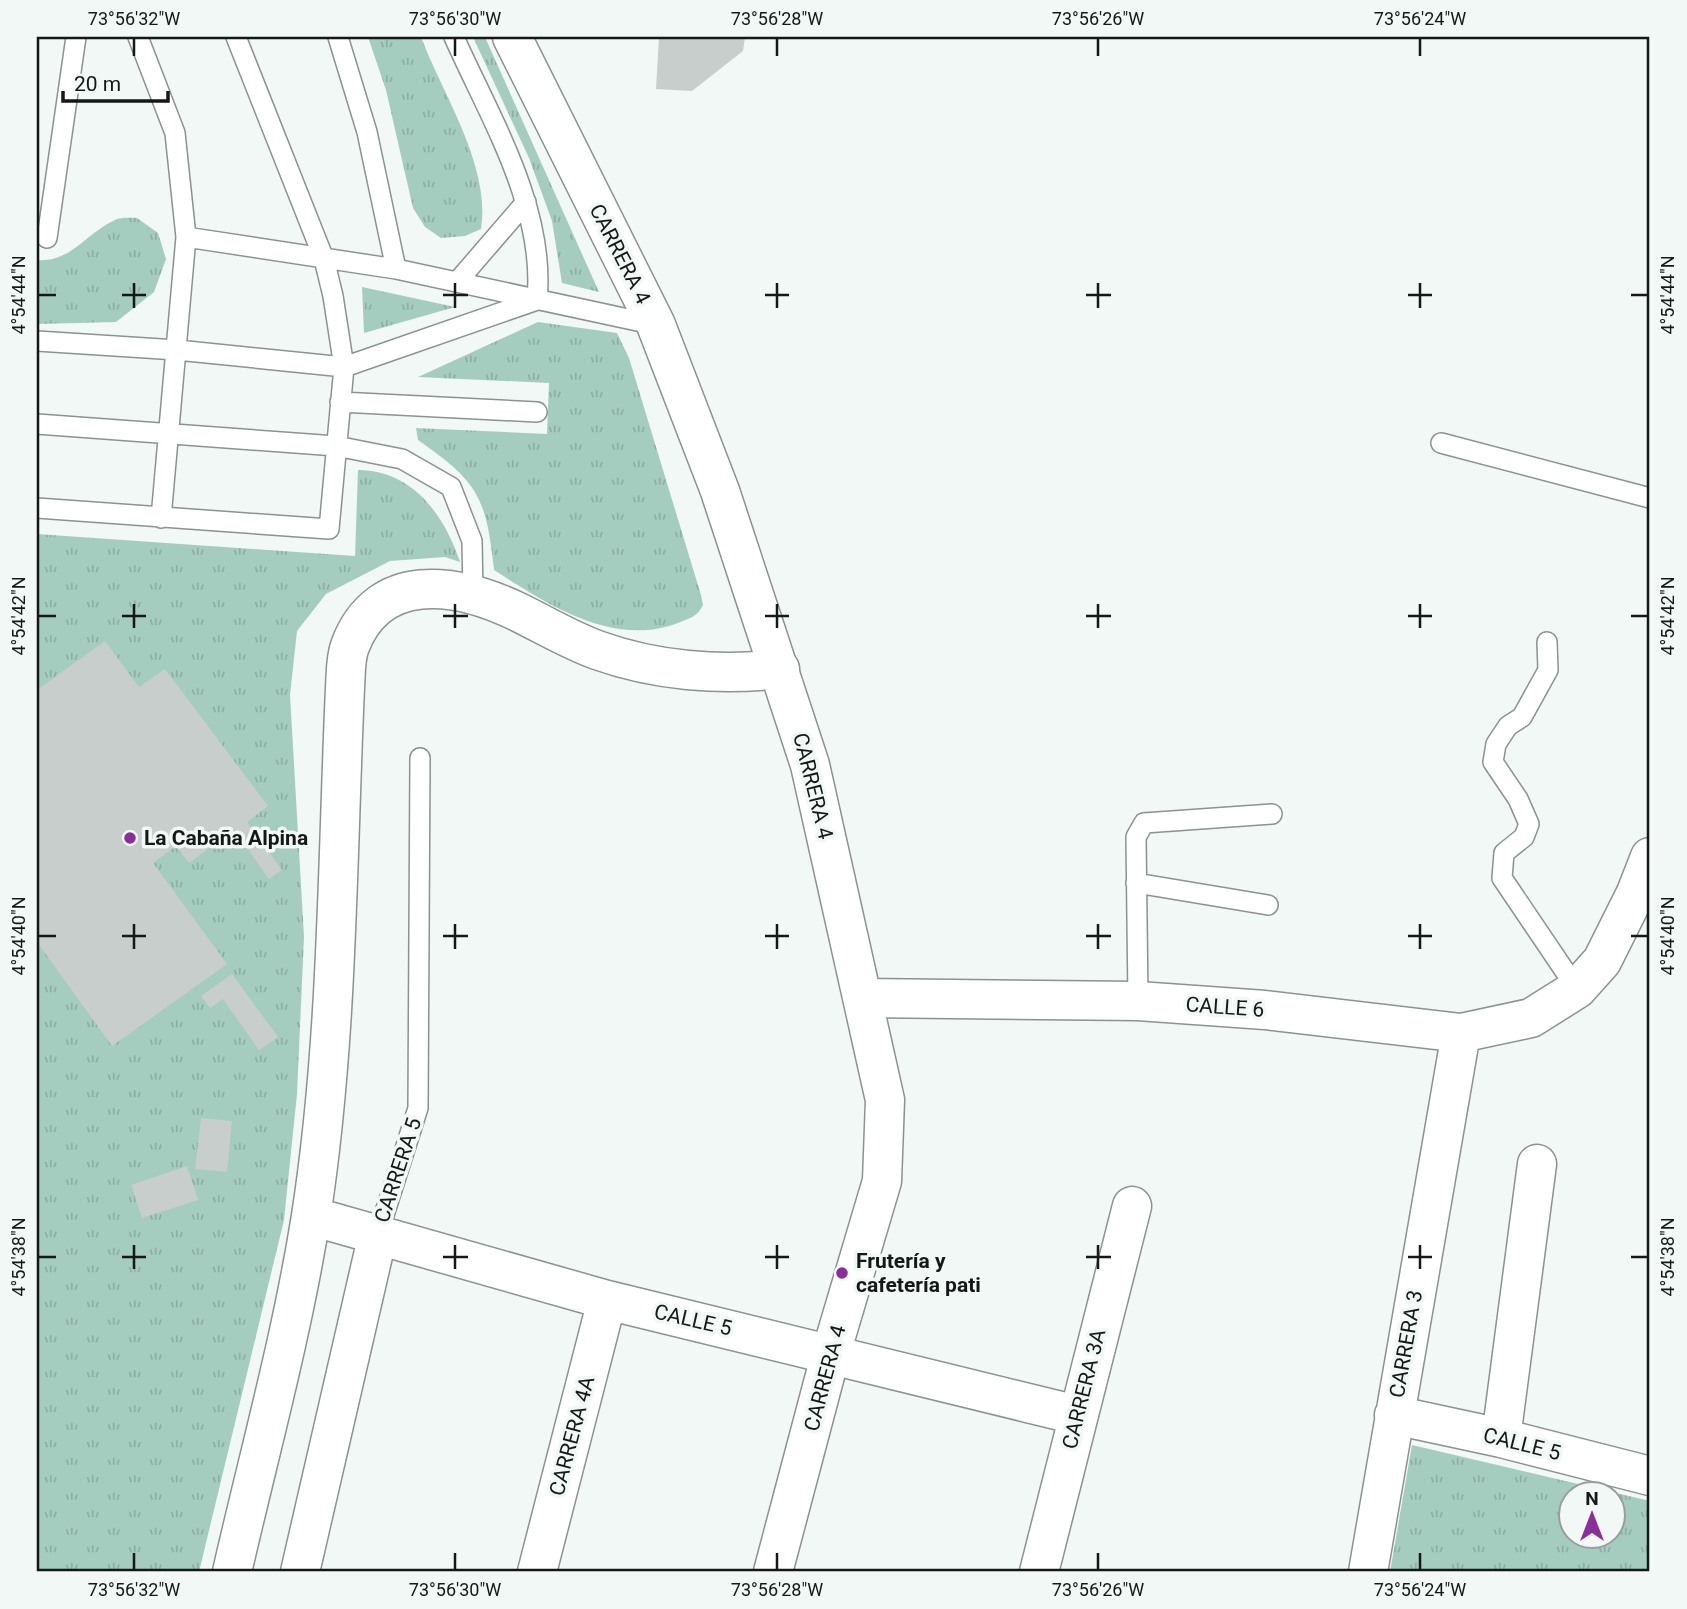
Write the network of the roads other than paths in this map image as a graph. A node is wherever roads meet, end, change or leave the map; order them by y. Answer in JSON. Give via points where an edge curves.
{"nodes":[{"id":1,"x":76,"y":37,"type":"edge"},
{"id":2,"x":138,"y":37,"type":"edge"},
{"id":3,"x":236,"y":37,"type":"edge"},
{"id":4,"x":338,"y":37,"type":"edge"},
{"id":5,"x":454,"y":37,"type":"edge"},
{"id":6,"x":512,"y":37,"type":"edge"},
{"id":7,"x":526,"y":202,"type":"junction"},
{"id":8,"x":186,"y":237,"type":"junction"},
{"id":9,"x":47,"y":238,"type":"dead end"},
{"id":10,"x":324,"y":259,"type":"junction"},
{"id":11,"x":396,"y":269,"type":"junction"},
{"id":12,"x":457,"y":282,"type":"junction"},
{"id":13,"x":537,"y":300,"type":"junction"},
{"id":14,"x":656,"y":325,"type":"junction"},
{"id":15,"x":37,"y":341,"type":"edge"},
{"id":16,"x":177,"y":350,"type":"junction"},
{"id":17,"x":344,"y":367,"type":"junction"},
{"id":18,"x":340,"y":402,"type":"junction"},
{"id":19,"x":537,"y":412,"type":"dead end"},
{"id":20,"x":37,"y":424,"type":"edge"},
{"id":21,"x":169,"y":433,"type":"junction"},
{"id":22,"x":1441,"y":443,"type":"dead end"},
{"id":23,"x":336,"y":446,"type":"junction"},
{"id":24,"x":1650,"y":498,"type":"edge"},
{"id":25,"x":37,"y":508,"type":"edge"},
{"id":26,"x":161,"y":518,"type":"junction"},
{"id":27,"x":473,"y":594,"type":"junction"},
{"id":28,"x":1546,"y":642,"type":"dead end"},
{"id":29,"x":780,"y":669,"type":"junction"},
{"id":30,"x":421,"y":758,"type":"dead end"},
{"id":31,"x":1272,"y":814,"type":"dead end"},
{"id":32,"x":1650,"y":857,"type":"edge"},
{"id":33,"x":1136,"y":883,"type":"junction"},
{"id":34,"x":1268,"y":905,"type":"dead end"},
{"id":35,"x":1577,"y":989,"type":"junction"},
{"id":36,"x":863,"y":998,"type":"junction"},
{"id":37,"x":1138,"y":1000,"type":"junction"},
{"id":38,"x":1461,"y":1033,"type":"junction"},
{"id":39,"x":1537,"y":1164,"type":"dead end"},
{"id":40,"x":1132,"y":1206,"type":"dead end"},
{"id":41,"x":311,"y":1216,"type":"junction"},
{"id":42,"x":378,"y":1234,"type":"junction"},
{"id":43,"x":607,"y":1300,"type":"junction"},
{"id":44,"x":831,"y":1353,"type":"junction"},
{"id":45,"x":1077,"y":1415,"type":"junction"},
{"id":46,"x":1394,"y":1415,"type":"junction"},
{"id":47,"x":1501,"y":1438,"type":"junction"},
{"id":48,"x":1650,"y":1476,"type":"edge"},
{"id":49,"x":232,"y":1572,"type":"edge"},
{"id":50,"x":300,"y":1572,"type":"edge"},
{"id":51,"x":537,"y":1572,"type":"edge"},
{"id":52,"x":773,"y":1572,"type":"edge"},
{"id":53,"x":1039,"y":1572,"type":"edge"},
{"id":54,"x":1368,"y":1572,"type":"edge"}],
"edges":[{"from":1,"to":9,"type":"lane"},
{"from":2,"to":8,"type":"lane","via":[[175,133]]},
{"from":3,"to":10,"type":"lane"},
{"from":4,"to":11,"type":"lane","via":[[367,132]]},
{"from":5,"to":7,"type":"lane"},
{"from":6,"to":14,"type":"street","name":"CARRERA 4"},
{"from":7,"to":12,"type":"lane"},
{"from":7,"to":13,"type":"lane","via":[[538,257]]},
{"from":8,"to":10,"type":"lane"},
{"from":8,"to":16,"type":"lane"},
{"from":10,"to":11,"type":"lane"},
{"from":10,"to":17,"type":"lane"},
{"from":11,"to":12,"type":"lane"},
{"from":12,"to":13,"type":"lane"},
{"from":13,"to":14,"type":"lane"},
{"from":13,"to":17,"type":"lane"},
{"from":14,"to":29,"type":"street","name":"CARRERA 4","via":[[720,491]]},
{"from":15,"to":16,"type":"lane"},
{"from":16,"to":17,"type":"lane"},
{"from":16,"to":21,"type":"lane"},
{"from":17,"to":18,"type":"lane"},
{"from":18,"to":19,"type":"lane"},
{"from":18,"to":23,"type":"lane"},
{"from":20,"to":21,"type":"lane"},
{"from":21,"to":23,"type":"lane"},
{"from":21,"to":26,"type":"lane"},
{"from":22,"to":24,"type":"lane"},
{"from":23,"to":26,"type":"lane","via":[[329,529]]},
{"from":23,"to":27,"type":"lane","via":[[402,459],[451,487],[472,541]]},
{"from":25,"to":26,"type":"lane"},
{"from":27,"to":29,"type":"street","via":[[599,651],[701,673]]},
{"from":27,"to":41,"type":"street","via":[[428,589],[402,592],[378,603],[362,620],[349,649],[328,1078]]},
{"from":28,"to":35,"type":"lane","via":[[1548,670],[1522,717],[1508,726],[1496,744],[1493,762],[1529,824],[1524,837],[1504,853],[1502,878]]},
{"from":29,"to":36,"type":"street","name":"CARRERA 4","via":[[810,765]]},
{"from":30,"to":42,"type":"lane","name":"CARRERA 5","via":[[418,1108]]},
{"from":31,"to":33,"type":"lane","via":[[1144,823],[1136,837]]},
{"from":32,"to":35,"type":"street","via":[[1602,961]]},
{"from":33,"to":34,"type":"lane"},
{"from":33,"to":37,"type":"lane"},
{"from":35,"to":38,"type":"street","name":"CALLE 6","via":[[1531,1018]]},
{"from":36,"to":37,"type":"street","name":"CALLE 6"},
{"from":36,"to":44,"type":"street","name":"CARRERA 4","via":[[885,1100],[882,1181]]},
{"from":37,"to":38,"type":"street","name":"CALLE 6"},
{"from":38,"to":46,"type":"street","name":"CARRERA 3"},
{"from":39,"to":47,"type":"street"},
{"from":40,"to":45,"type":"street","name":"CARRERA 3A"},
{"from":41,"to":42,"type":"street","name":"CALLE 5"},
{"from":41,"to":49,"type":"street"},
{"from":42,"to":43,"type":"street","name":"CALLE 5"},
{"from":42,"to":50,"type":"street","name":"CARRERA 5"},
{"from":43,"to":44,"type":"street","name":"CALLE 5"},
{"from":43,"to":51,"type":"street","name":"CARRERA 4A"},
{"from":44,"to":45,"type":"street","name":"CALLE 5"},
{"from":44,"to":52,"type":"street","name":"CARRERA 4"},
{"from":45,"to":53,"type":"street","name":"CARRERA 3A"},
{"from":46,"to":47,"type":"street","name":"CALLE 5"},
{"from":46,"to":54,"type":"street","name":"CARRERA 3"},
{"from":47,"to":48,"type":"street","name":"CALLE 5"}]}
